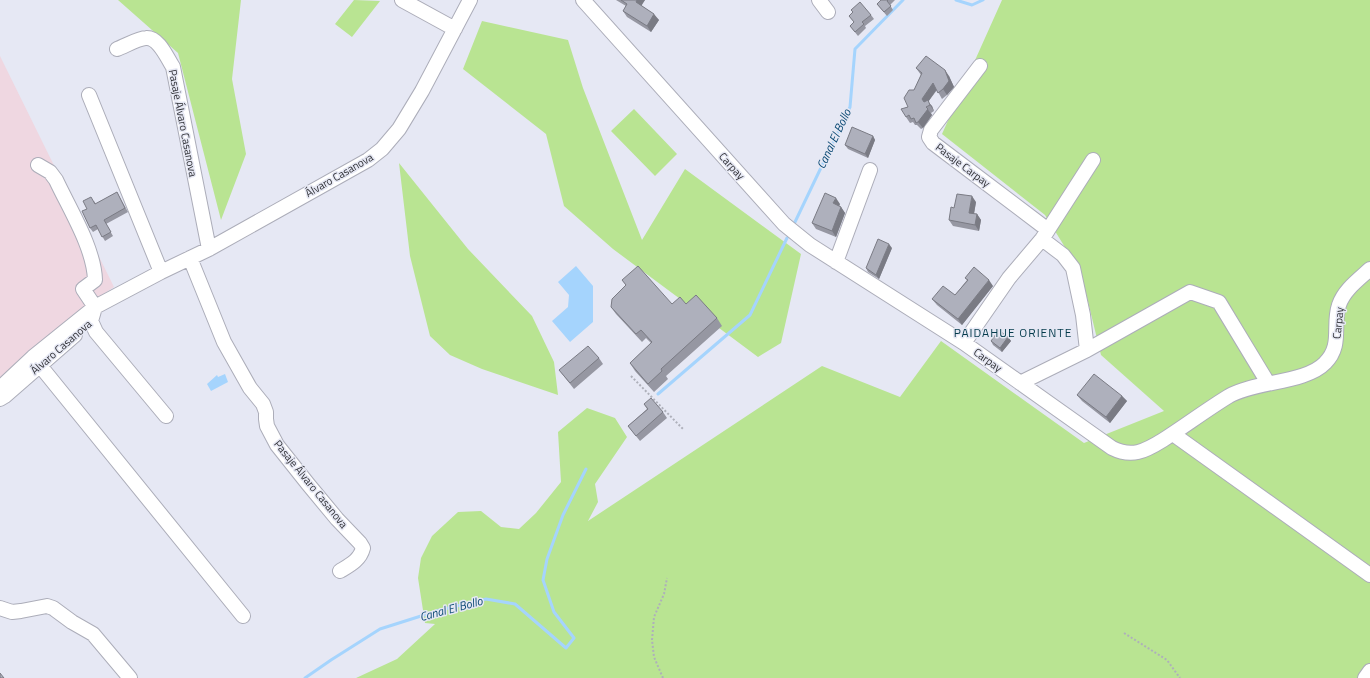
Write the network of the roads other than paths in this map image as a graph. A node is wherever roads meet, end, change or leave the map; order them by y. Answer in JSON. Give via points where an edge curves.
{"nodes":[{"id":1,"x":402,"y":0,"type":"edge"},
{"id":2,"x":470,"y":0,"type":"edge"},
{"id":3,"x":583,"y":0,"type":"edge"},
{"id":4,"x":819,"y":0,"type":"edge"},
{"id":5,"x":828,"y":12,"type":"dead end"},
{"id":6,"x":455,"y":29,"type":"junction"},
{"id":7,"x":117,"y":49,"type":"dead end"},
{"id":8,"x":980,"y":66,"type":"dead end"},
{"id":9,"x":89,"y":95,"type":"dead end"},
{"id":10,"x":1093,"y":160,"type":"dead end"},
{"id":11,"x":38,"y":165,"type":"dead end"},
{"id":12,"x":870,"y":170,"type":"dead end"},
{"id":13,"x":1045,"y":234,"type":"junction"},
{"id":14,"x":209,"y":249,"type":"junction"},
{"id":15,"x":190,"y":258,"type":"junction"},
{"id":16,"x":836,"y":262,"type":"junction"},
{"id":17,"x":1370,"y":269,"type":"edge"},
{"id":18,"x":161,"y":272,"type":"junction"},
{"id":19,"x":95,"y":280,"type":"junction"},
{"id":20,"x":142,"y":282,"type":"junction"},
{"id":21,"x":108,"y":300,"type":"junction"},
{"id":22,"x":95,"y":307,"type":"junction"},
{"id":23,"x":91,"y":321,"type":"junction"},
{"id":24,"x":964,"y":343,"type":"junction"},
{"id":25,"x":1086,"y":350,"type":"junction"},
{"id":26,"x":36,"y":361,"type":"junction"},
{"id":27,"x":1020,"y":383,"type":"junction"},
{"id":28,"x":1268,"y":383,"type":"junction"},
{"id":29,"x":0,"y":388,"type":"edge"},
{"id":30,"x":0,"y":399,"type":"edge"},
{"id":31,"x":166,"y":416,"type":"dead end"},
{"id":32,"x":1173,"y":434,"type":"junction"},
{"id":33,"x":1368,"y":570,"type":"edge"},
{"id":34,"x":340,"y":571,"type":"dead end"},
{"id":35,"x":0,"y":608,"type":"edge"},
{"id":36,"x":243,"y":616,"type":"dead end"},
{"id":37,"x":1370,"y":671,"type":"edge"},
{"id":38,"x":130,"y":678,"type":"edge"},
{"id":39,"x":1365,"y":678,"type":"edge"}],
"edges":[{"from":1,"to":6,"type":"street"},
{"from":2,"to":6,"type":"street","name":"Álvaro Casanova"},
{"from":3,"to":16,"type":"street","name":"Carpay","via":[[784,224]]},
{"from":4,"to":5,"type":"street"},
{"from":6,"to":14,"type":"street","name":"Álvaro Casanova","via":[[411,110],[382,149],[368,160]]},
{"from":7,"to":14,"type":"street","name":"Pasaje Álvaro Casanova","via":[[146,38],[153,39],[173,66]]},
{"from":8,"to":13,"type":"street","name":"Pasaje Carpay","via":[[931,130],[929,137],[933,143]]},
{"from":9,"to":18,"type":"street"},
{"from":10,"to":13,"type":"street"},
{"from":11,"to":19,"type":"street","via":[[50,172],[56,180],[93,261]]},
{"from":12,"to":16,"type":"street"},
{"from":13,"to":24,"type":"street","via":[[1009,278]]},
{"from":13,"to":25,"type":"street","name":"Pasaje Carpay","via":[[1073,268],[1083,315]]},
{"from":14,"to":15,"type":"street","name":"Álvaro Casanova"},
{"from":15,"to":18,"type":"street","name":"Álvaro Casanova"},
{"from":15,"to":34,"type":"street","name":"Pasaje Álvaro Casanova","via":[[224,342],[250,388],[263,404],[267,426],[277,445],[363,548],[361,556]]},
{"from":16,"to":24,"type":"street","name":"Carpay"},
{"from":17,"to":28,"type":"street","name":"Carpay","via":[[1341,300],[1337,312],[1336,344],[1325,363],[1313,372]]},
{"from":18,"to":20,"type":"street","name":"Álvaro Casanova"},
{"from":19,"to":21,"type":"street"},
{"from":19,"to":22,"type":"street","via":[[83,289]]},
{"from":20,"to":21,"type":"street","name":"Álvaro Casanova"},
{"from":20,"to":23,"type":"street","name":"Álvaro Casanova","via":[[127,297]]},
{"from":21,"to":22,"type":"street","name":"Álvaro Casanova"},
{"from":22,"to":23,"type":"street"},
{"from":22,"to":26,"type":"street","name":"Álvaro Casanova"},
{"from":23,"to":26,"type":"street","name":"Álvaro Casanova"},
{"from":23,"to":31,"type":"street","via":[[96,332]]},
{"from":24,"to":27,"type":"street","name":"Carpay"},
{"from":25,"to":27,"type":"street"},
{"from":25,"to":28,"type":"street","via":[[1190,292],[1220,302]]},
{"from":26,"to":29,"type":"street","name":"Álvaro Casanova"},
{"from":26,"to":30,"type":"street","name":"Álvaro Casanova"},
{"from":26,"to":36,"type":"street"},
{"from":27,"to":32,"type":"street","name":"Carpay","via":[[1118,451],[1143,451]]},
{"from":28,"to":32,"type":"street","name":"Carpay","via":[[1229,396]]},
{"from":32,"to":33,"type":"street"},
{"from":35,"to":38,"type":"street","via":[[12,612],[47,606],[53,608],[93,634]]},
{"from":37,"to":39,"type":"street"}]}
